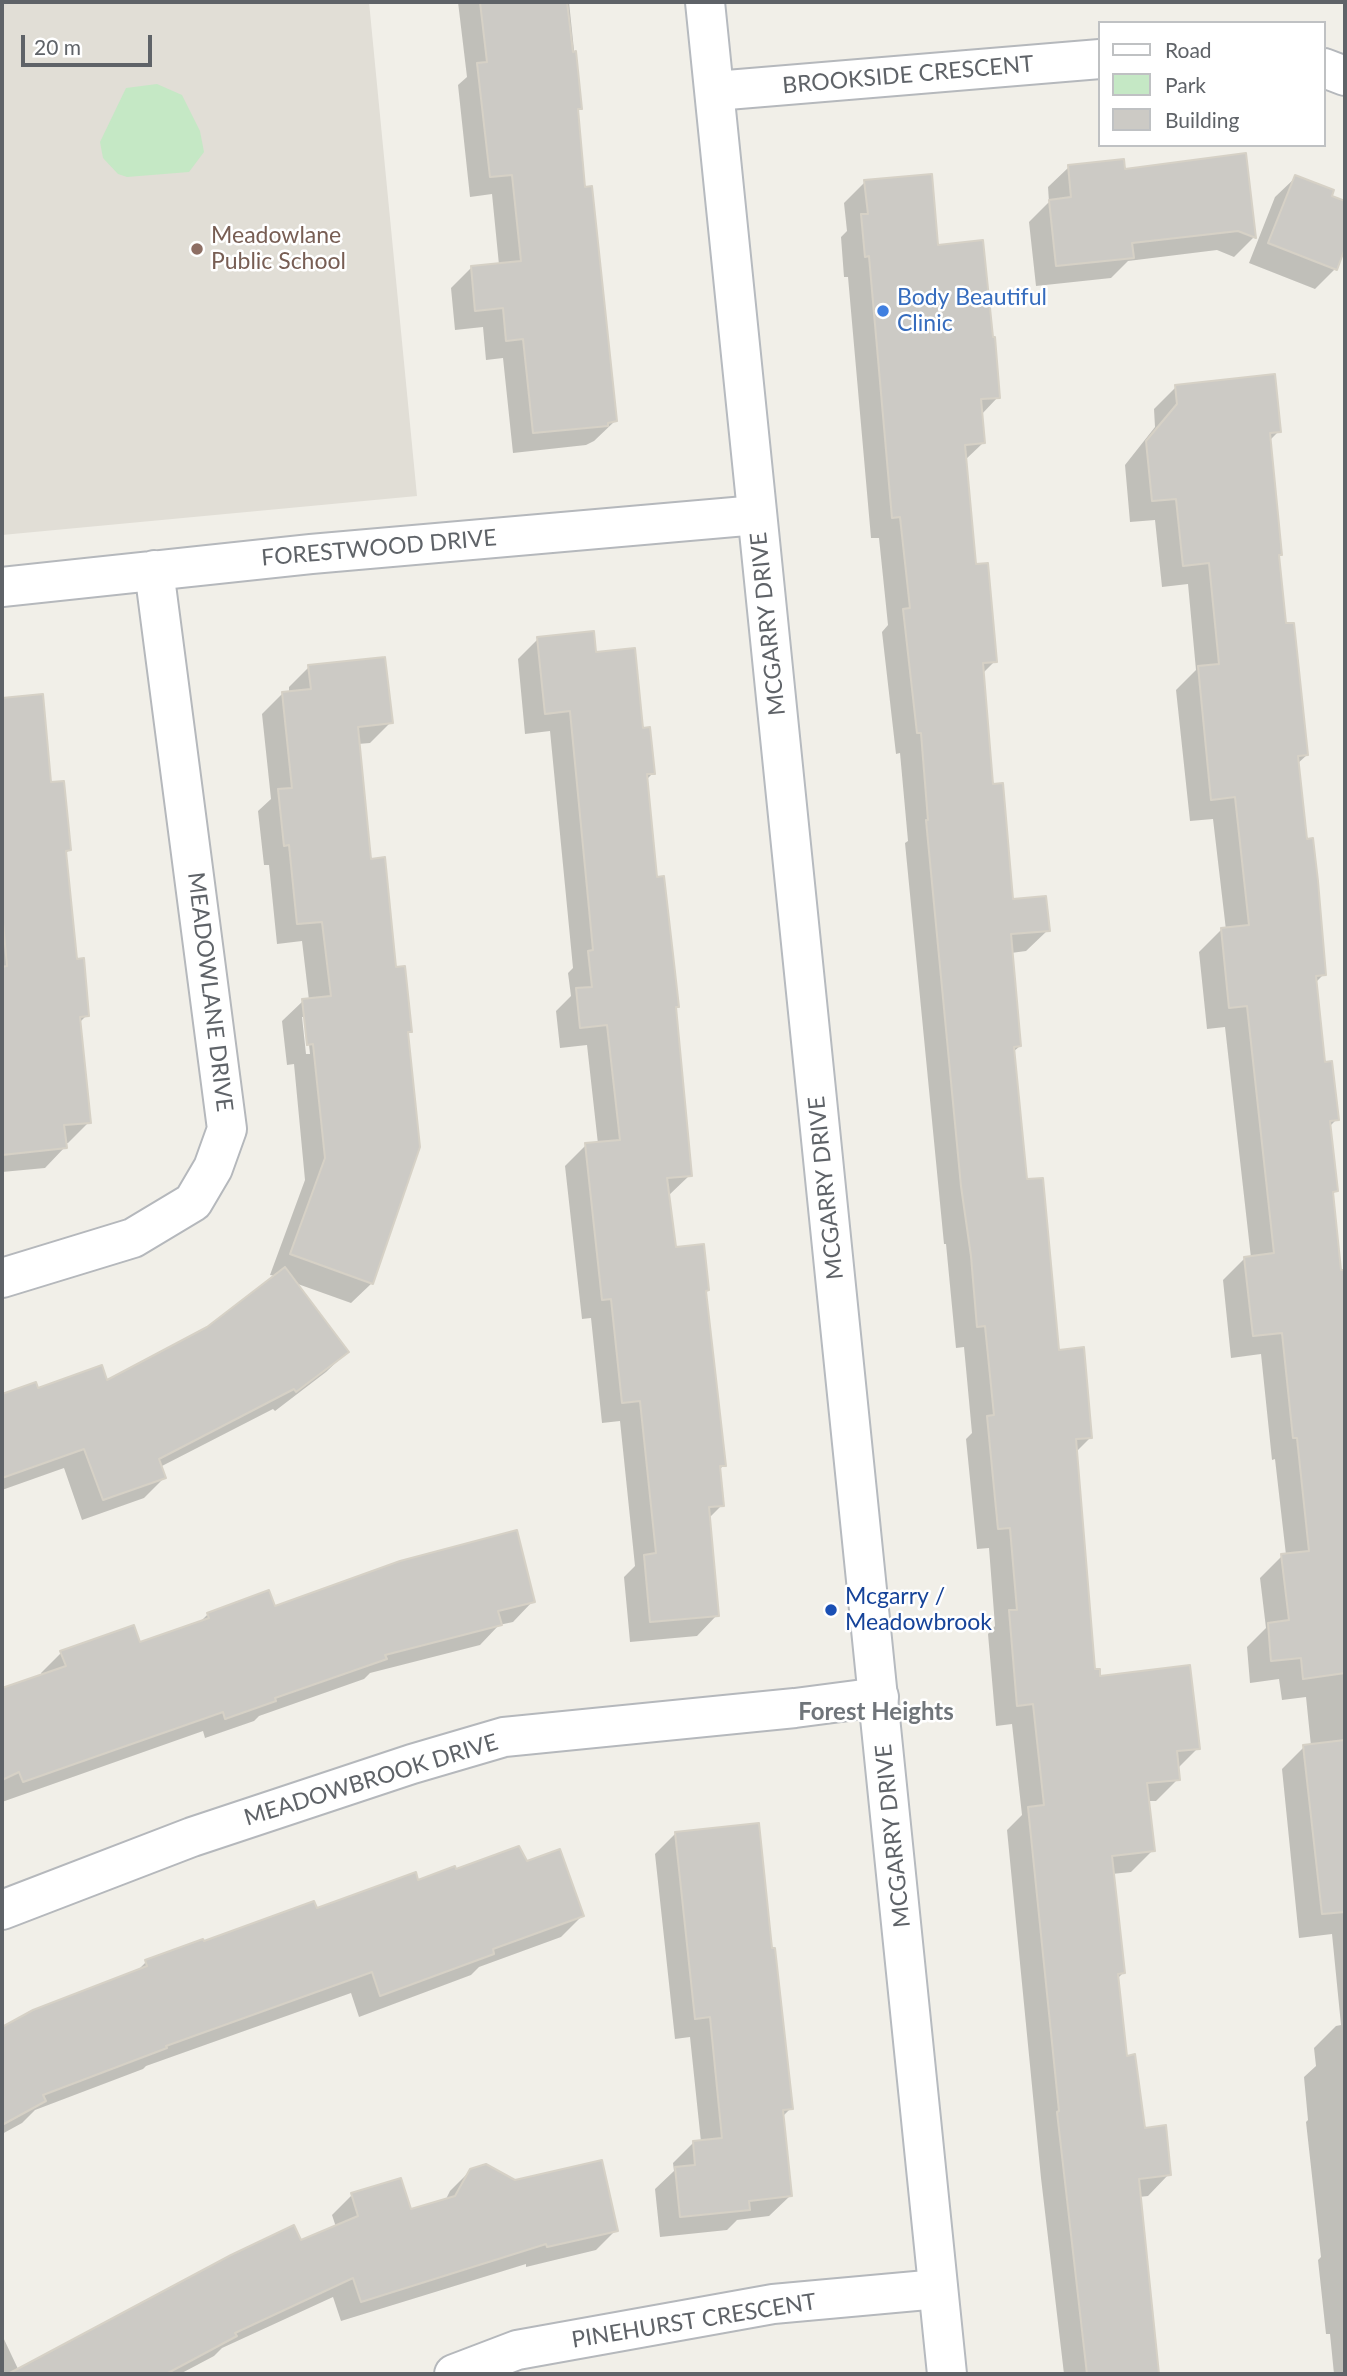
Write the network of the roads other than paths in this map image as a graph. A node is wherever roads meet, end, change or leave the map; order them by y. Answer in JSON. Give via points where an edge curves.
{"nodes":[{"id":1,"x":705,"y":2,"type":"edge"},
{"id":2,"x":1098,"y":59,"type":"edge"},
{"id":3,"x":1326,"y":69,"type":"edge"},
{"id":4,"x":1345,"y":76,"type":"edge"},
{"id":5,"x":715,"y":91,"type":"junction"},
{"id":6,"x":757,"y":514,"type":"junction"},
{"id":7,"x":155,"y":570,"type":"junction"},
{"id":8,"x":2,"y":587,"type":"edge"},
{"id":9,"x":2,"y":1278,"type":"edge"},
{"id":10,"x":879,"y":1697,"type":"junction"},
{"id":11,"x":2,"y":1910,"type":"edge"},
{"id":12,"x":938,"y":2290,"type":"junction"},
{"id":13,"x":454,"y":2374,"type":"edge"},
{"id":14,"x":947,"y":2374,"type":"edge"}],
"edges":[{"from":1,"to":5,"type":"street","name":"MCGARRY DRIVE"},
{"from":2,"to":5,"type":"street","name":"BROOKSIDE CRESCENT"},
{"from":3,"to":4,"type":"street"},
{"from":5,"to":6,"type":"street","name":"MCGARRY DRIVE"},
{"from":6,"to":7,"type":"street","name":"FORESTWOOD DRIVE"},
{"from":6,"to":10,"type":"street","name":"MCGARRY DRIVE"},
{"from":7,"to":8,"type":"street","name":"FORESTWOOD DRIVE"},
{"from":7,"to":9,"type":"street","name":"MEADOWLANE DRIVE","via":[[227,1129],[214,1168],[193,1202],[133,1238]]},
{"from":10,"to":11,"type":"street","name":"MEADOWBROOK DRIVE","via":[[504,1737],[192,1837]]},
{"from":10,"to":12,"type":"street","name":"MCGARRY DRIVE"},
{"from":12,"to":13,"type":"street","name":"PINEHURST CRESCENT","via":[[773,2304],[517,2350]]},
{"from":12,"to":14,"type":"street","name":"MCGARRY DRIVE"}]}
